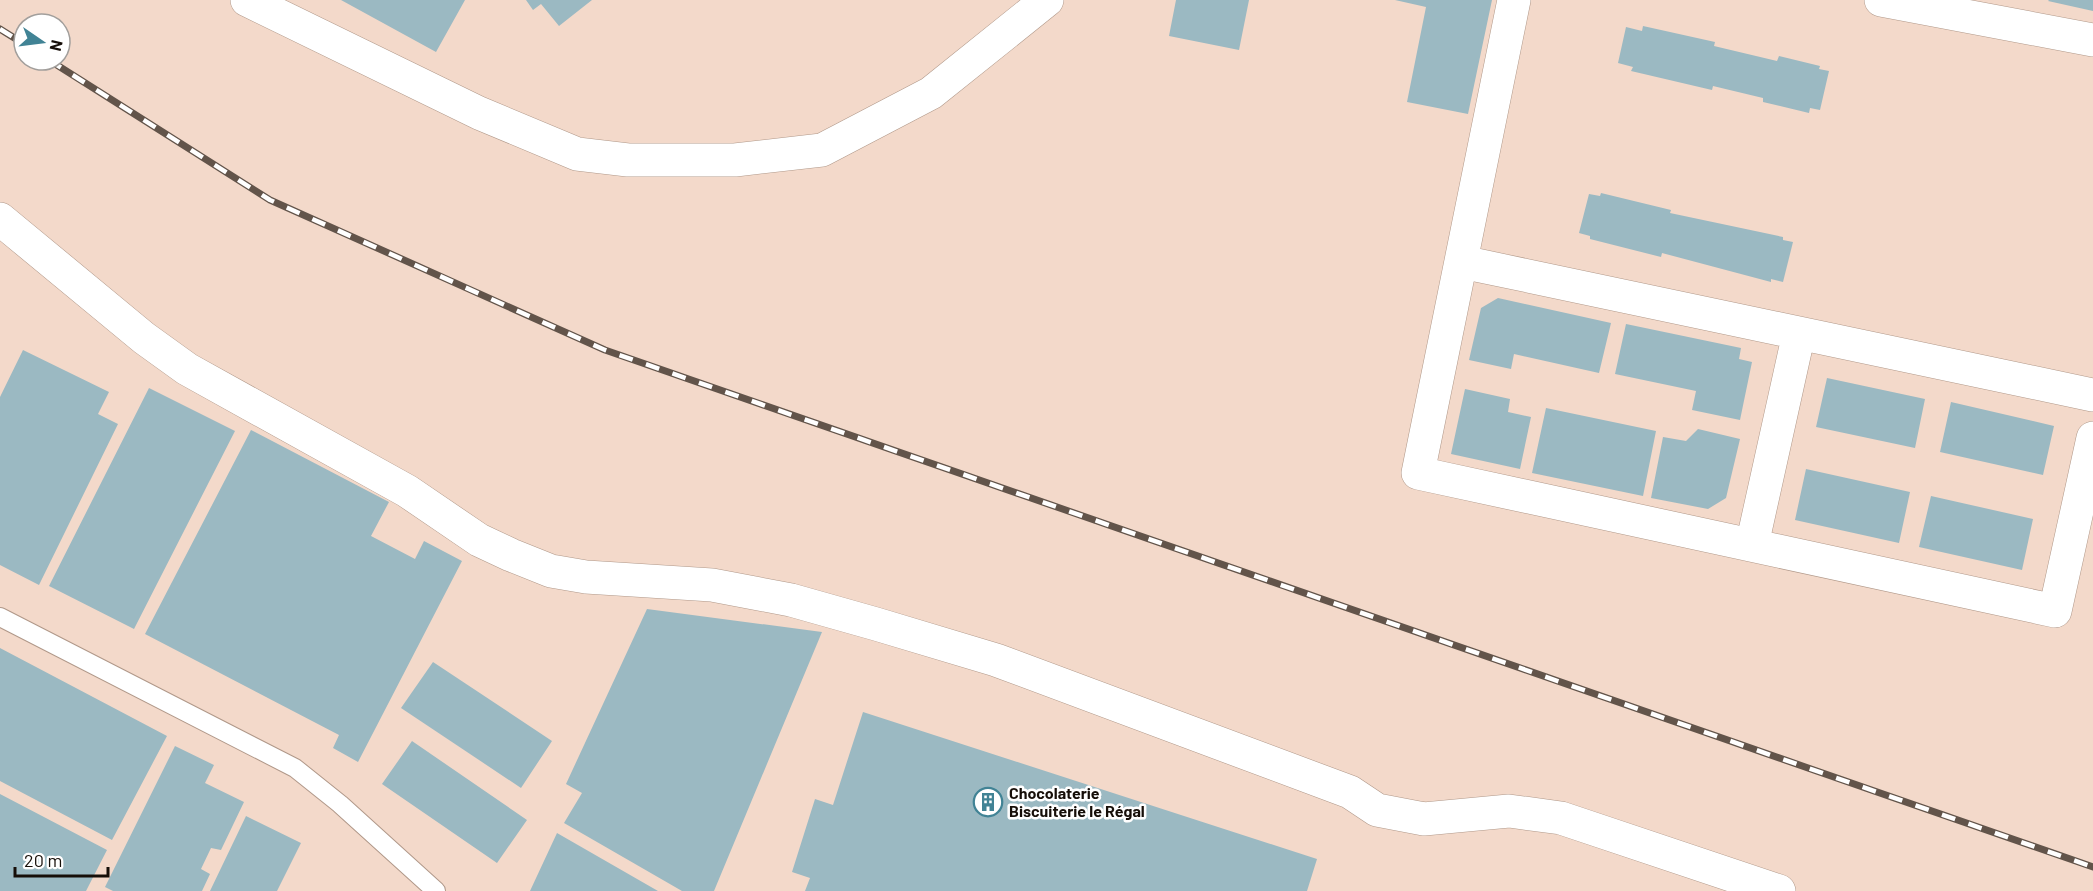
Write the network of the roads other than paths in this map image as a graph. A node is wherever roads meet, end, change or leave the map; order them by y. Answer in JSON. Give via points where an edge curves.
{"nodes":[{"id":1,"x":247,"y":0,"type":"edge"},
{"id":2,"x":1047,"y":0,"type":"edge"},
{"id":3,"x":1514,"y":0,"type":"edge"},
{"id":4,"x":1881,"y":0,"type":"edge"},
{"id":5,"x":2093,"y":40,"type":"edge"},
{"id":6,"x":0,"y":219,"type":"edge"},
{"id":7,"x":1462,"y":262,"type":"junction"},
{"id":8,"x":1799,"y":333,"type":"junction"},
{"id":9,"x":2093,"y":395,"type":"edge"},
{"id":10,"x":2093,"y":438,"type":"edge"},
{"id":11,"x":1752,"y":545,"type":"junction"},
{"id":12,"x":0,"y":617,"type":"edge"},
{"id":13,"x":436,"y":891,"type":"edge"},
{"id":14,"x":1779,"y":891,"type":"edge"}],
"edges":[{"from":1,"to":2,"type":"street","via":[[479,113],[576,154],[628,160],[735,160],[822,150],[931,93]]},
{"from":3,"to":7,"type":"street"},
{"from":4,"to":5,"type":"street"},
{"from":6,"to":14,"type":"street","via":[[187,369],[407,491],[479,540],[541,567],[586,578],[712,585],[791,600],[996,660],[1350,792],[1377,810],[1424,819],[1509,811],[1561,818]]},
{"from":7,"to":8,"type":"street"},
{"from":7,"to":11,"type":"street","via":[[1418,473]]},
{"from":8,"to":9,"type":"street"},
{"from":8,"to":11,"type":"street"},
{"from":10,"to":11,"type":"street","via":[[2055,611]]},
{"from":12,"to":13,"type":"lane","via":[[295,768]]}]}
